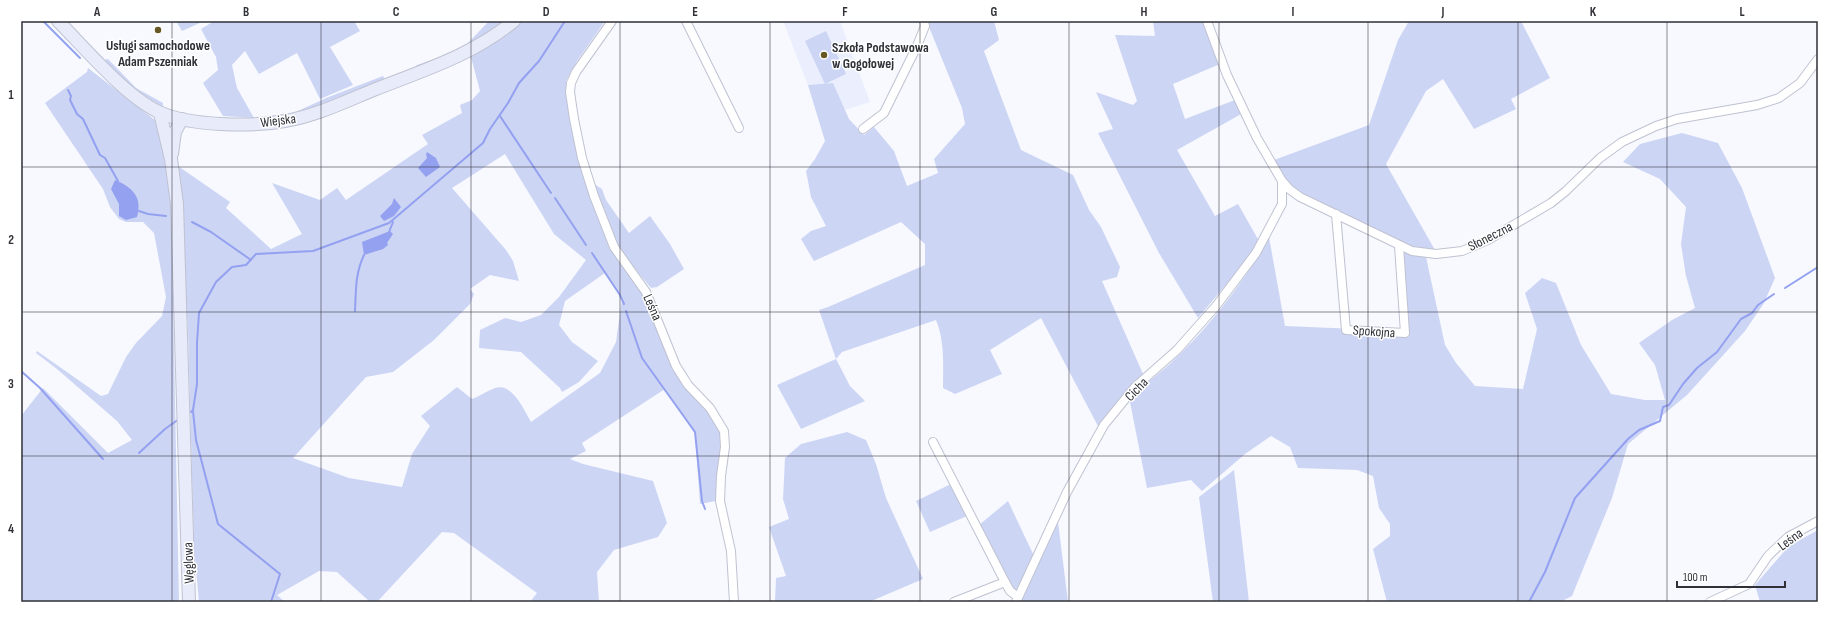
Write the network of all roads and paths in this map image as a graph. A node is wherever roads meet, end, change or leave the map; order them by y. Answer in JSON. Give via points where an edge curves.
{"nodes":[{"id":1,"x":58,"y":21,"type":"edge"},
{"id":2,"x":514,"y":21,"type":"edge"},
{"id":3,"x":612,"y":21,"type":"edge"},
{"id":4,"x":686,"y":21,"type":"edge"},
{"id":5,"x":924,"y":21,"type":"edge"},
{"id":6,"x":1207,"y":21,"type":"edge"},
{"id":7,"x":1818,"y":59,"type":"edge"},
{"id":8,"x":160,"y":113,"type":"junction"},
{"id":9,"x":182,"y":119,"type":"junction"},
{"id":10,"x":739,"y":128,"type":"dead end"},
{"id":11,"x":863,"y":129,"type":"dead end"},
{"id":12,"x":171,"y":159,"type":"junction"},
{"id":13,"x":1282,"y":181,"type":"junction"},
{"id":14,"x":1298,"y":196,"type":"junction"},
{"id":15,"x":1282,"y":204,"type":"junction"},
{"id":16,"x":1336,"y":214,"type":"junction"},
{"id":17,"x":1399,"y":246,"type":"junction"},
{"id":18,"x":933,"y":442,"type":"dead end"},
{"id":19,"x":1818,"y":521,"type":"edge"},
{"id":20,"x":1004,"y":582,"type":"junction"},
{"id":21,"x":1017,"y":599,"type":"edge"},
{"id":22,"x":189,"y":602,"type":"edge"},
{"id":23,"x":734,"y":602,"type":"edge"},
{"id":24,"x":954,"y":602,"type":"edge"},
{"id":25,"x":1710,"y":602,"type":"edge"}],
"edges":[{"from":1,"to":8,"type":"street","name":"Wiejska","via":[[132,94]]},
{"from":2,"to":9,"type":"street","name":"Wiejska","via":[[489,40],[461,56],[304,117],[255,124]]},
{"from":3,"to":23,"type":"street","name":"Leśna","via":[[571,83],[570,92],[582,158],[609,236],[625,264],[646,292],[676,366],[710,408],[724,431],[720,496],[731,551]]},
{"from":4,"to":10,"type":"street"},
{"from":5,"to":11,"type":"street","via":[[925,26],[917,46],[884,113]]},
{"from":6,"to":13,"type":"street","name":"Słoneczna","via":[[1257,138]]},
{"from":7,"to":17,"type":"street","name":"Słoneczna","via":[[1800,83],[1775,100],[1677,118],[1622,142],[1600,158],[1551,203],[1478,245],[1462,251],[1436,254],[1417,252]]},
{"from":8,"to":9,"type":"street","name":"Wiejska"},
{"from":8,"to":12,"type":"street"},
{"from":9,"to":12,"type":"street","via":[[175,132]]},
{"from":12,"to":22,"type":"street","name":"Węglowa","via":[[177,210]]},
{"from":13,"to":14,"type":"street","name":"Słoneczna"},
{"from":13,"to":15,"type":"street","name":"Cicha"},
{"from":14,"to":15,"type":"street"},
{"from":14,"to":16,"type":"street","name":"Słoneczna"},
{"from":15,"to":21,"type":"street","name":"Cicha","via":[[1256,253],[1216,306],[1177,350],[1135,387],[1104,425],[1068,492]]},
{"from":16,"to":17,"type":"street","name":"Słoneczna"},
{"from":16,"to":17,"type":"street","name":"Spokojna","via":[[1346,330],[1405,334]]},
{"from":18,"to":20,"type":"street","name":"Cicha"},
{"from":19,"to":25,"type":"street","name":"Leśna","via":[[1788,537],[1768,556],[1749,584]]},
{"from":20,"to":21,"type":"street","name":"Cicha"},
{"from":20,"to":24,"type":"street"}]}
